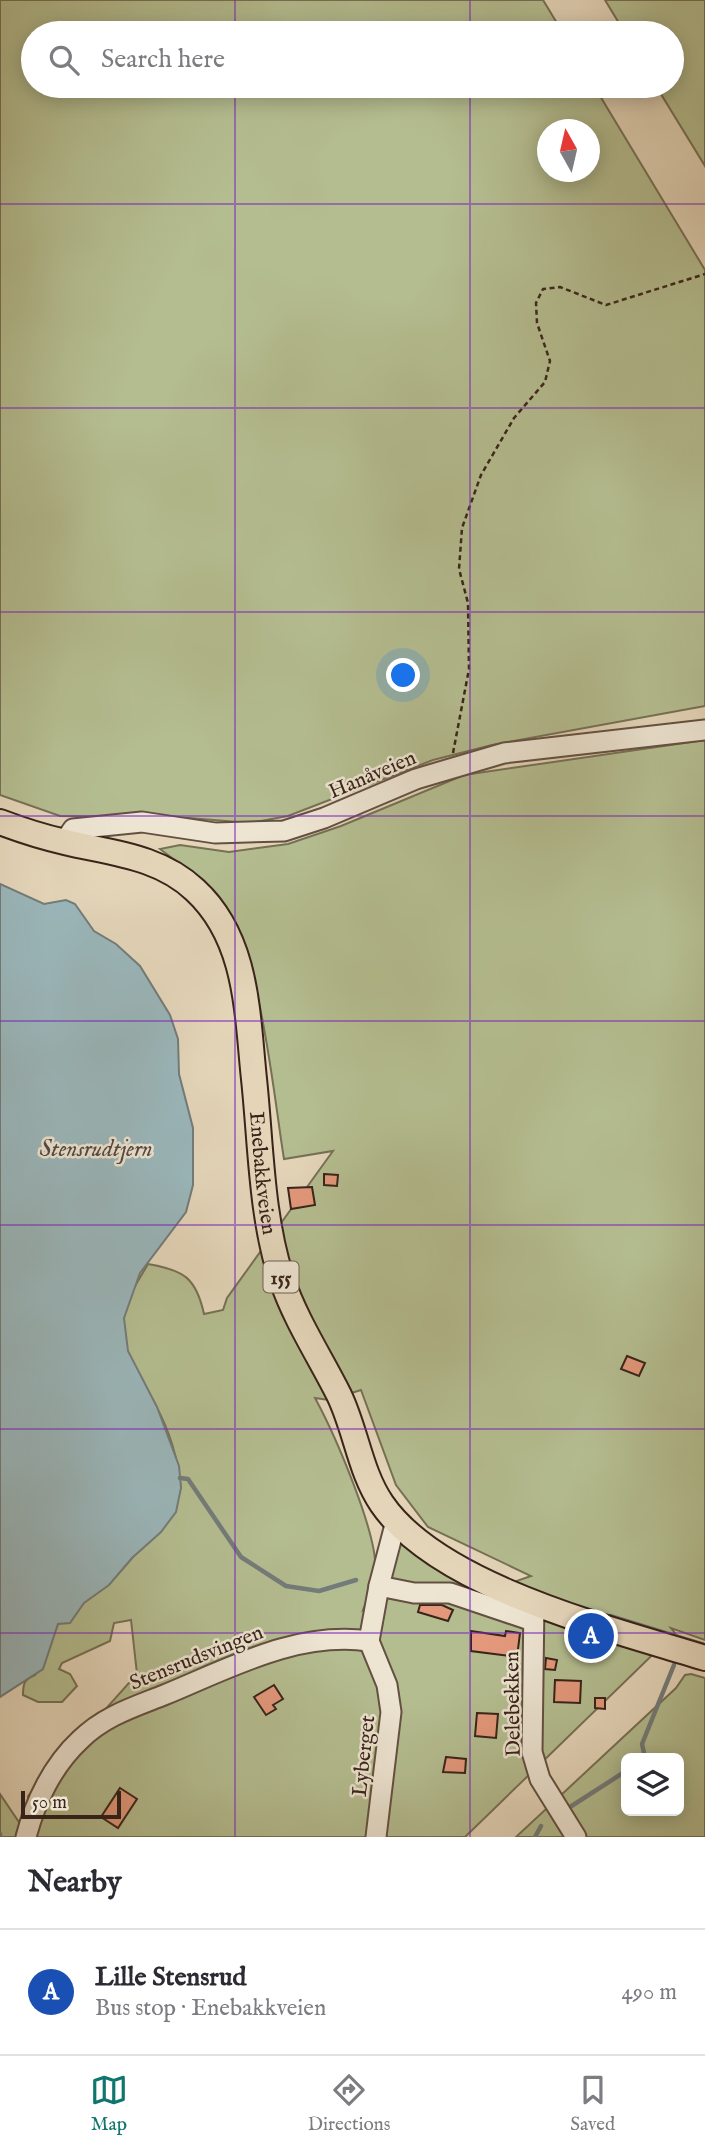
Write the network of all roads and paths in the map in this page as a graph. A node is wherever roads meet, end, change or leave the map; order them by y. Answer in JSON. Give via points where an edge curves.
{"nodes":[{"id":1,"x":705,"y":274,"type":"edge"},
{"id":2,"x":705,"y":730,"type":"edge"},
{"id":3,"x":451,"y":767,"type":"junction"},
{"id":4,"x":0,"y":822,"type":"edge"},
{"id":5,"x":64,"y":842,"type":"junction"},
{"id":6,"x":396,"y":1521,"type":"junction"},
{"id":7,"x":379,"y":1586,"type":"junction"},
{"id":8,"x":534,"y":1611,"type":"junction"},
{"id":9,"x":369,"y":1641,"type":"junction"},
{"id":10,"x":705,"y":1658,"type":"edge"},
{"id":11,"x":26,"y":1837,"type":"edge"},
{"id":12,"x":376,"y":1837,"type":"edge"},
{"id":13,"x":576,"y":1837,"type":"edge"}],
"edges":[{"from":1,"to":3,"type":"path","via":[[606,306],[560,287],[543,289],[536,303],[537,323],[550,361],[545,382],[514,418],[487,463],[462,528],[459,569],[468,603],[469,669]]},
{"from":2,"to":3,"type":"street","name":"Hanåveien","via":[[504,753]]},
{"from":3,"to":5,"type":"street","name":"Hanåveien","via":[[284,831],[215,833],[142,822],[73,829]]},
{"from":4,"to":5,"type":"main road","name":"Enebakkveien","number":"155"},
{"from":5,"to":6,"type":"main road","name":"Enebakkveien","number":"155","via":[[128,855],[170,872],[206,901],[231,940],[245,994],[267,1208],[279,1271],[301,1325],[342,1402],[374,1490]]},
{"from":6,"to":7,"type":"street"},
{"from":6,"to":8,"type":"main road","name":"Enebakkveien","number":"155","via":[[446,1559]]},
{"from":7,"to":8,"type":"street","via":[[414,1593],[450,1593]]},
{"from":7,"to":9,"type":"street"},
{"from":8,"to":10,"type":"main road","name":"Enebakkveien","number":"155"},
{"from":8,"to":13,"type":"street","name":"Delebekken","via":[[533,1760]]},
{"from":9,"to":11,"type":"street","name":"Stensrudsvingen","via":[[322,1641],[262,1654],[104,1720],[78,1741],[52,1775]]},
{"from":9,"to":12,"type":"street","name":"Lyberget","via":[[387,1685],[391,1712]]}]}
